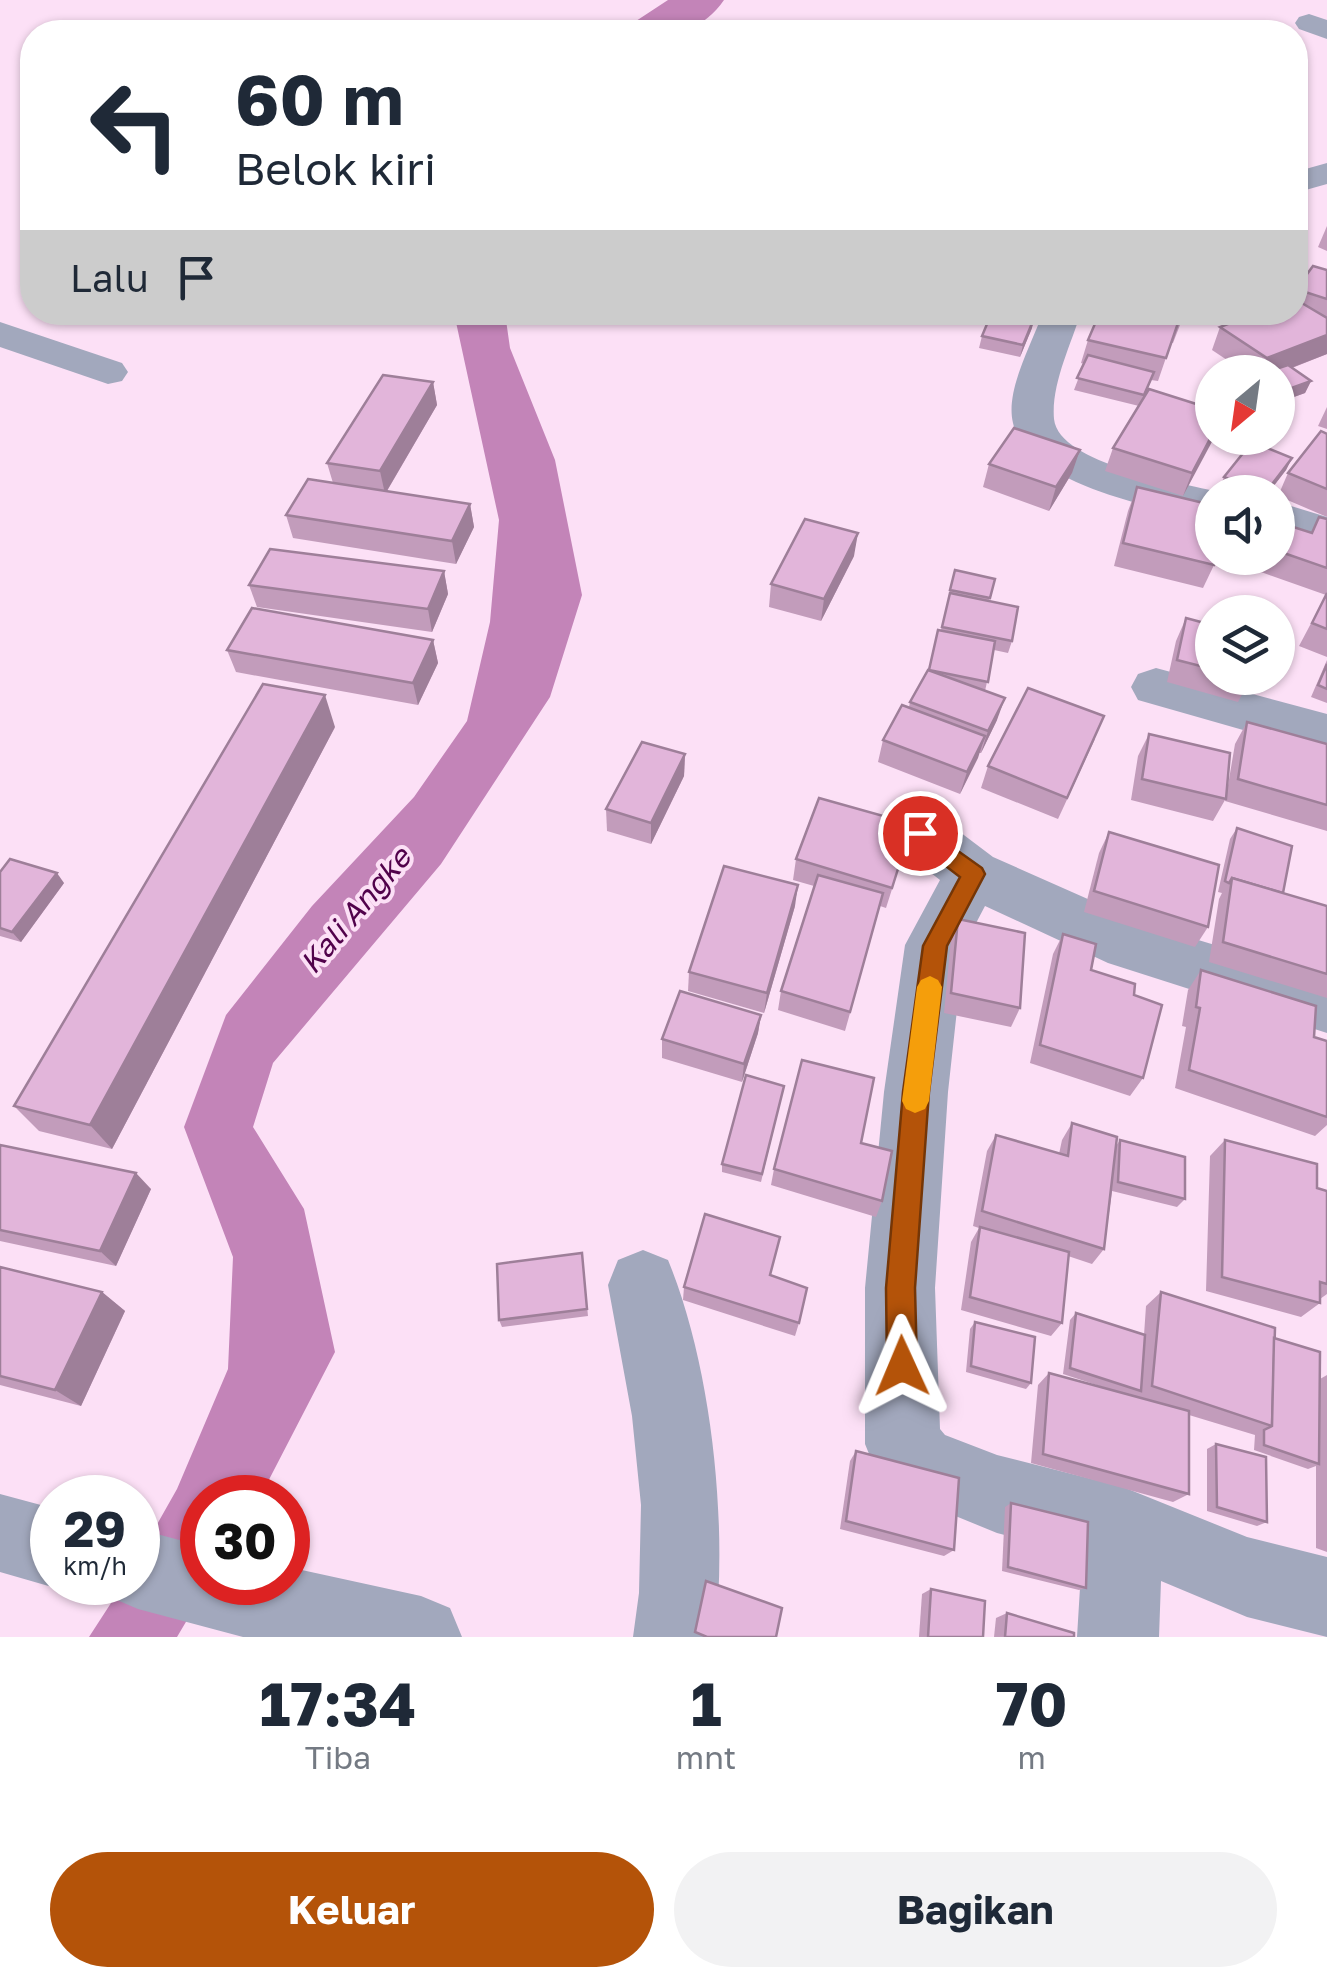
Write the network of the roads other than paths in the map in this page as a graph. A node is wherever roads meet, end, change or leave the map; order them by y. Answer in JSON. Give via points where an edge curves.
{"nodes":[{"id":1,"x":1058,"y":325,"type":"edge"},
{"id":2,"x":0,"y":334,"type":"edge"},
{"id":3,"x":108,"y":372,"type":"dead end"},
{"id":4,"x":1195,"y":501,"type":"edge"},
{"id":5,"x":1295,"y":522,"type":"edge"},
{"id":6,"x":1327,"y":532,"type":"edge"},
{"id":7,"x":1156,"y":686,"type":"dead end"},
{"id":8,"x":1327,"y":734,"type":"edge"},
{"id":9,"x":1327,"y":1006,"type":"edge"},
{"id":10,"x":643,"y":1285,"type":"dead end"},
{"id":11,"x":1123,"y":1526,"type":"junction"},
{"id":12,"x":0,"y":1532,"type":"edge"},
{"id":13,"x":30,"y":1541,"type":"edge"},
{"id":14,"x":160,"y":1575,"type":"edge"},
{"id":15,"x":1327,"y":1597,"type":"edge"},
{"id":16,"x":421,"y":1637,"type":"edge"},
{"id":17,"x":674,"y":1637,"type":"edge"},
{"id":18,"x":1118,"y":1637,"type":"edge"}],
"edges":[{"from":1,"to":4,"type":"street","via":[[1035,403],[1034,427],[1048,450],[1102,476]]},
{"from":2,"to":3,"type":"street"},
{"from":5,"to":6,"type":"street"},
{"from":7,"to":8,"type":"street"},
{"from":9,"to":11,"type":"street","via":[[1129,945],[947,854],[916,1092],[900,1288],[903,1444],[919,1463],[997,1494]]},
{"from":10,"to":17,"type":"street","via":[[674,1461],[682,1588]]},
{"from":11,"to":15,"type":"street","via":[[1247,1576]]},
{"from":11,"to":18,"type":"street"},
{"from":12,"to":13,"type":"street"},
{"from":14,"to":16,"type":"street"}]}
